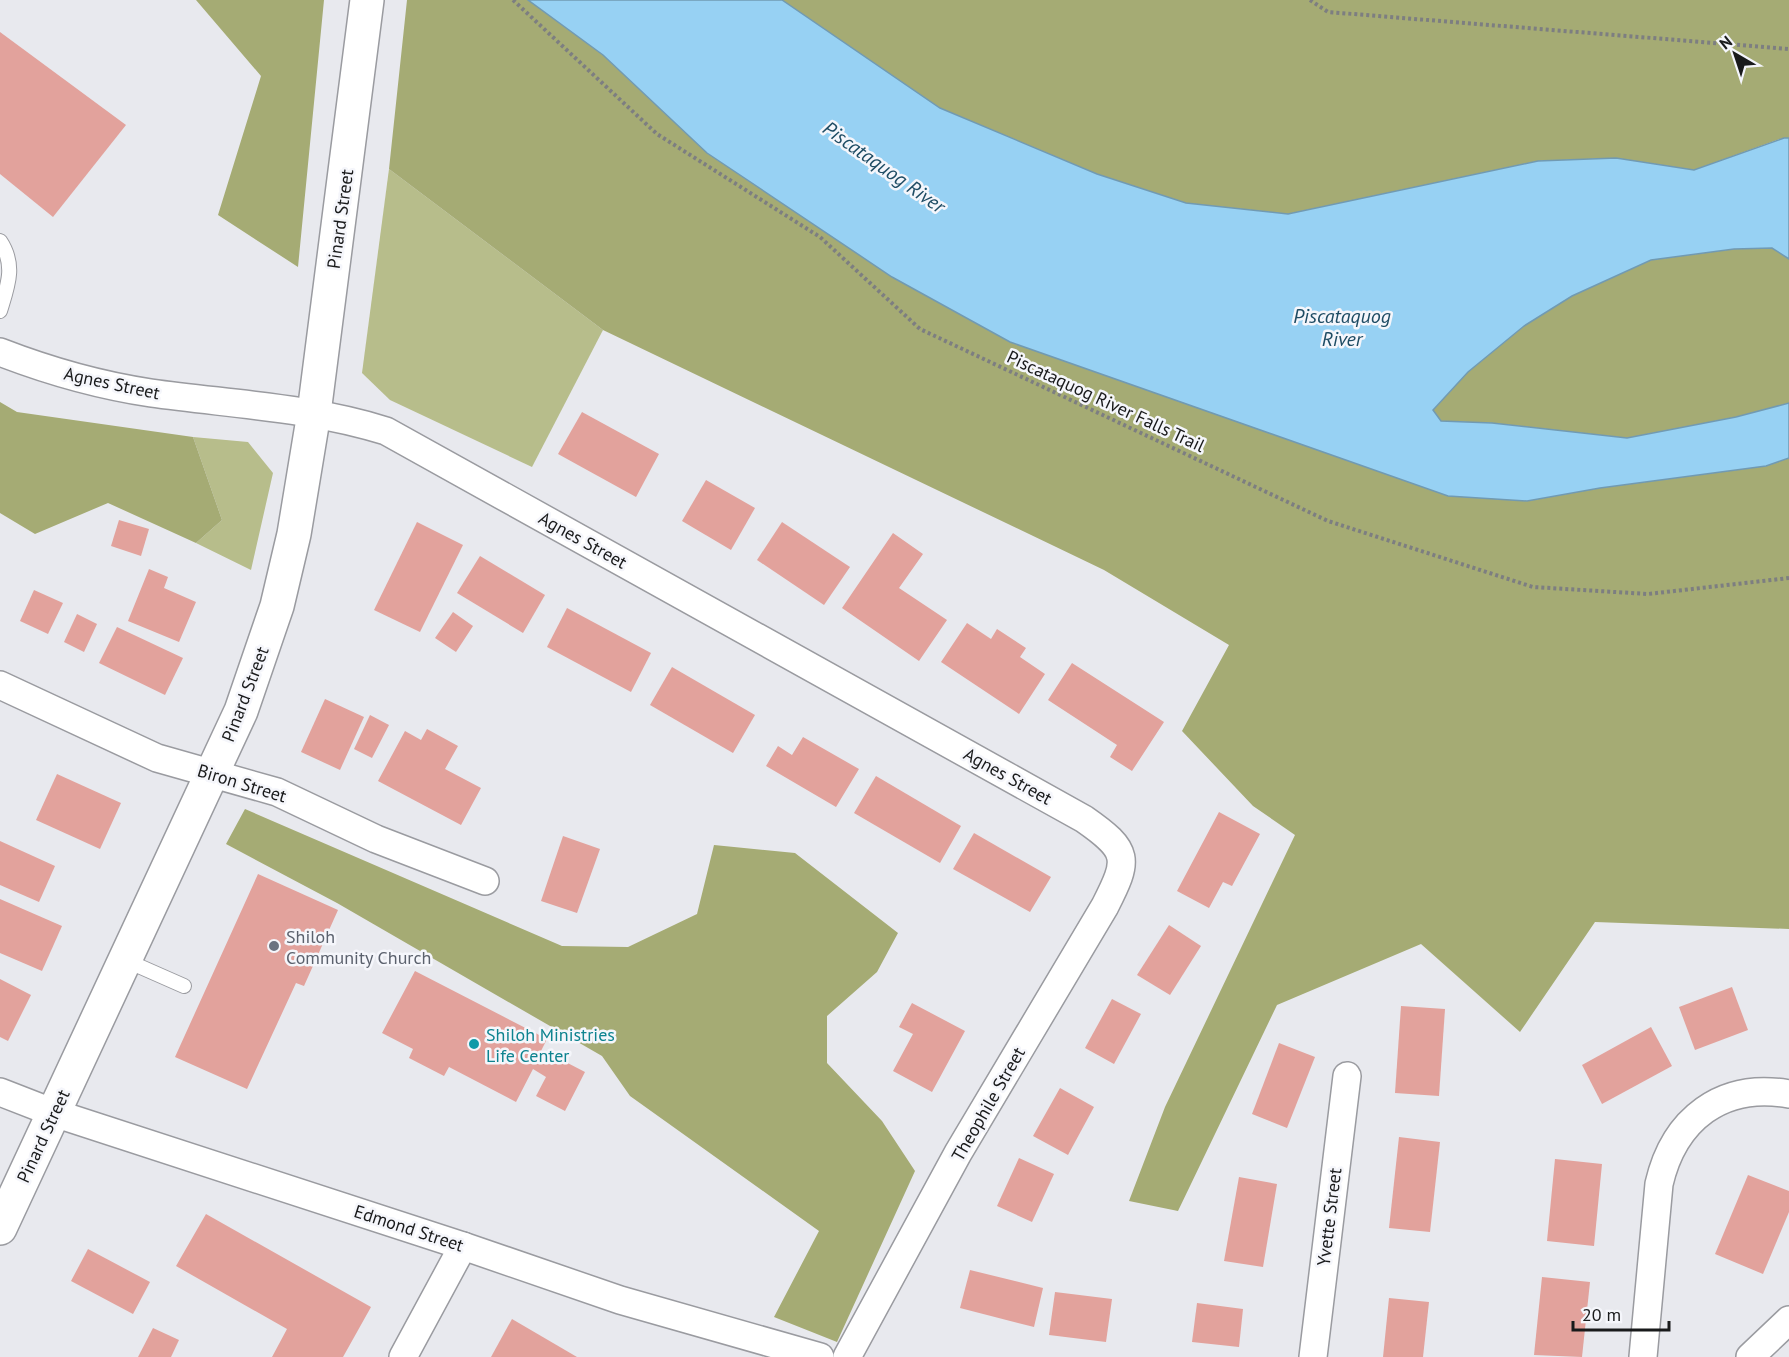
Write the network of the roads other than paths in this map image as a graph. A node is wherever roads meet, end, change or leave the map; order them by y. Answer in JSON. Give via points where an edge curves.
{"nodes":[{"id":1,"x":367,"y":0,"type":"edge"},
{"id":2,"x":0,"y":241,"type":"edge"},
{"id":3,"x":0,"y":311,"type":"edge"},
{"id":4,"x":0,"y":352,"type":"edge"},
{"id":5,"x":314,"y":413,"type":"junction"},
{"id":6,"x":0,"y":685,"type":"edge"},
{"id":7,"x":213,"y":773,"type":"junction"},
{"id":8,"x":1118,"y":850,"type":"joint"},
{"id":9,"x":485,"y":881,"type":"dead end"},
{"id":10,"x":125,"y":960,"type":"junction"},
{"id":11,"x":184,"y":986,"type":"dead end"},
{"id":12,"x":1347,"y":1076,"type":"dead end"},
{"id":13,"x":0,"y":1092,"type":"edge"},
{"id":14,"x":1789,"y":1094,"type":"edge"},
{"id":15,"x":54,"y":1113,"type":"junction"},
{"id":16,"x":0,"y":1228,"type":"edge"},
{"id":17,"x":463,"y":1246,"type":"junction"},
{"id":18,"x":1789,"y":1320,"type":"edge"},
{"id":19,"x":403,"y":1357,"type":"edge"},
{"id":20,"x":820,"y":1357,"type":"edge"},
{"id":21,"x":847,"y":1357,"type":"edge"},
{"id":22,"x":1313,"y":1357,"type":"edge"},
{"id":23,"x":1643,"y":1357,"type":"edge"},
{"id":24,"x":1750,"y":1357,"type":"edge"}],
"edges":[{"from":1,"to":5,"type":"street","name":"Pinard Street"},
{"from":2,"to":3,"type":"lane","via":[[9,257],[10,279]]},
{"from":4,"to":5,"type":"street","name":"Agnes Street","via":[[93,382]]},
{"from":5,"to":7,"type":"street","name":"Pinard Street","via":[[294,534],[277,606],[241,711]]},
{"from":5,"to":8,"type":"street","name":"Agnes Street","via":[[386,431],[444,462],[1084,819],[1113,840]]},
{"from":6,"to":7,"type":"street","name":"Biron Street","via":[[157,758]]},
{"from":7,"to":9,"type":"street","name":"Biron Street","via":[[277,792],[376,839]]},
{"from":7,"to":10,"type":"street","name":"Pinard Street"},
{"from":8,"to":21,"type":"street","name":"Theophile Street","via":[[1123,862],[1121,874],[1105,906],[958,1154]]},
{"from":10,"to":11,"type":"lane"},
{"from":10,"to":15,"type":"street","name":"Pinard Street"},
{"from":12,"to":22,"type":"street","name":"Yvette Street"},
{"from":13,"to":15,"type":"street","name":"Edmond Street"},
{"from":14,"to":23,"type":"street","via":[[1749,1092],[1726,1098],[1704,1109],[1673,1143],[1659,1184]]},
{"from":15,"to":16,"type":"street","name":"Pinard Street"},
{"from":15,"to":17,"type":"street","name":"Edmond Street"},
{"from":17,"to":19,"type":"street"},
{"from":17,"to":20,"type":"street","name":"Edmond Street","via":[[620,1300]]},
{"from":18,"to":24,"type":"street"}]}
